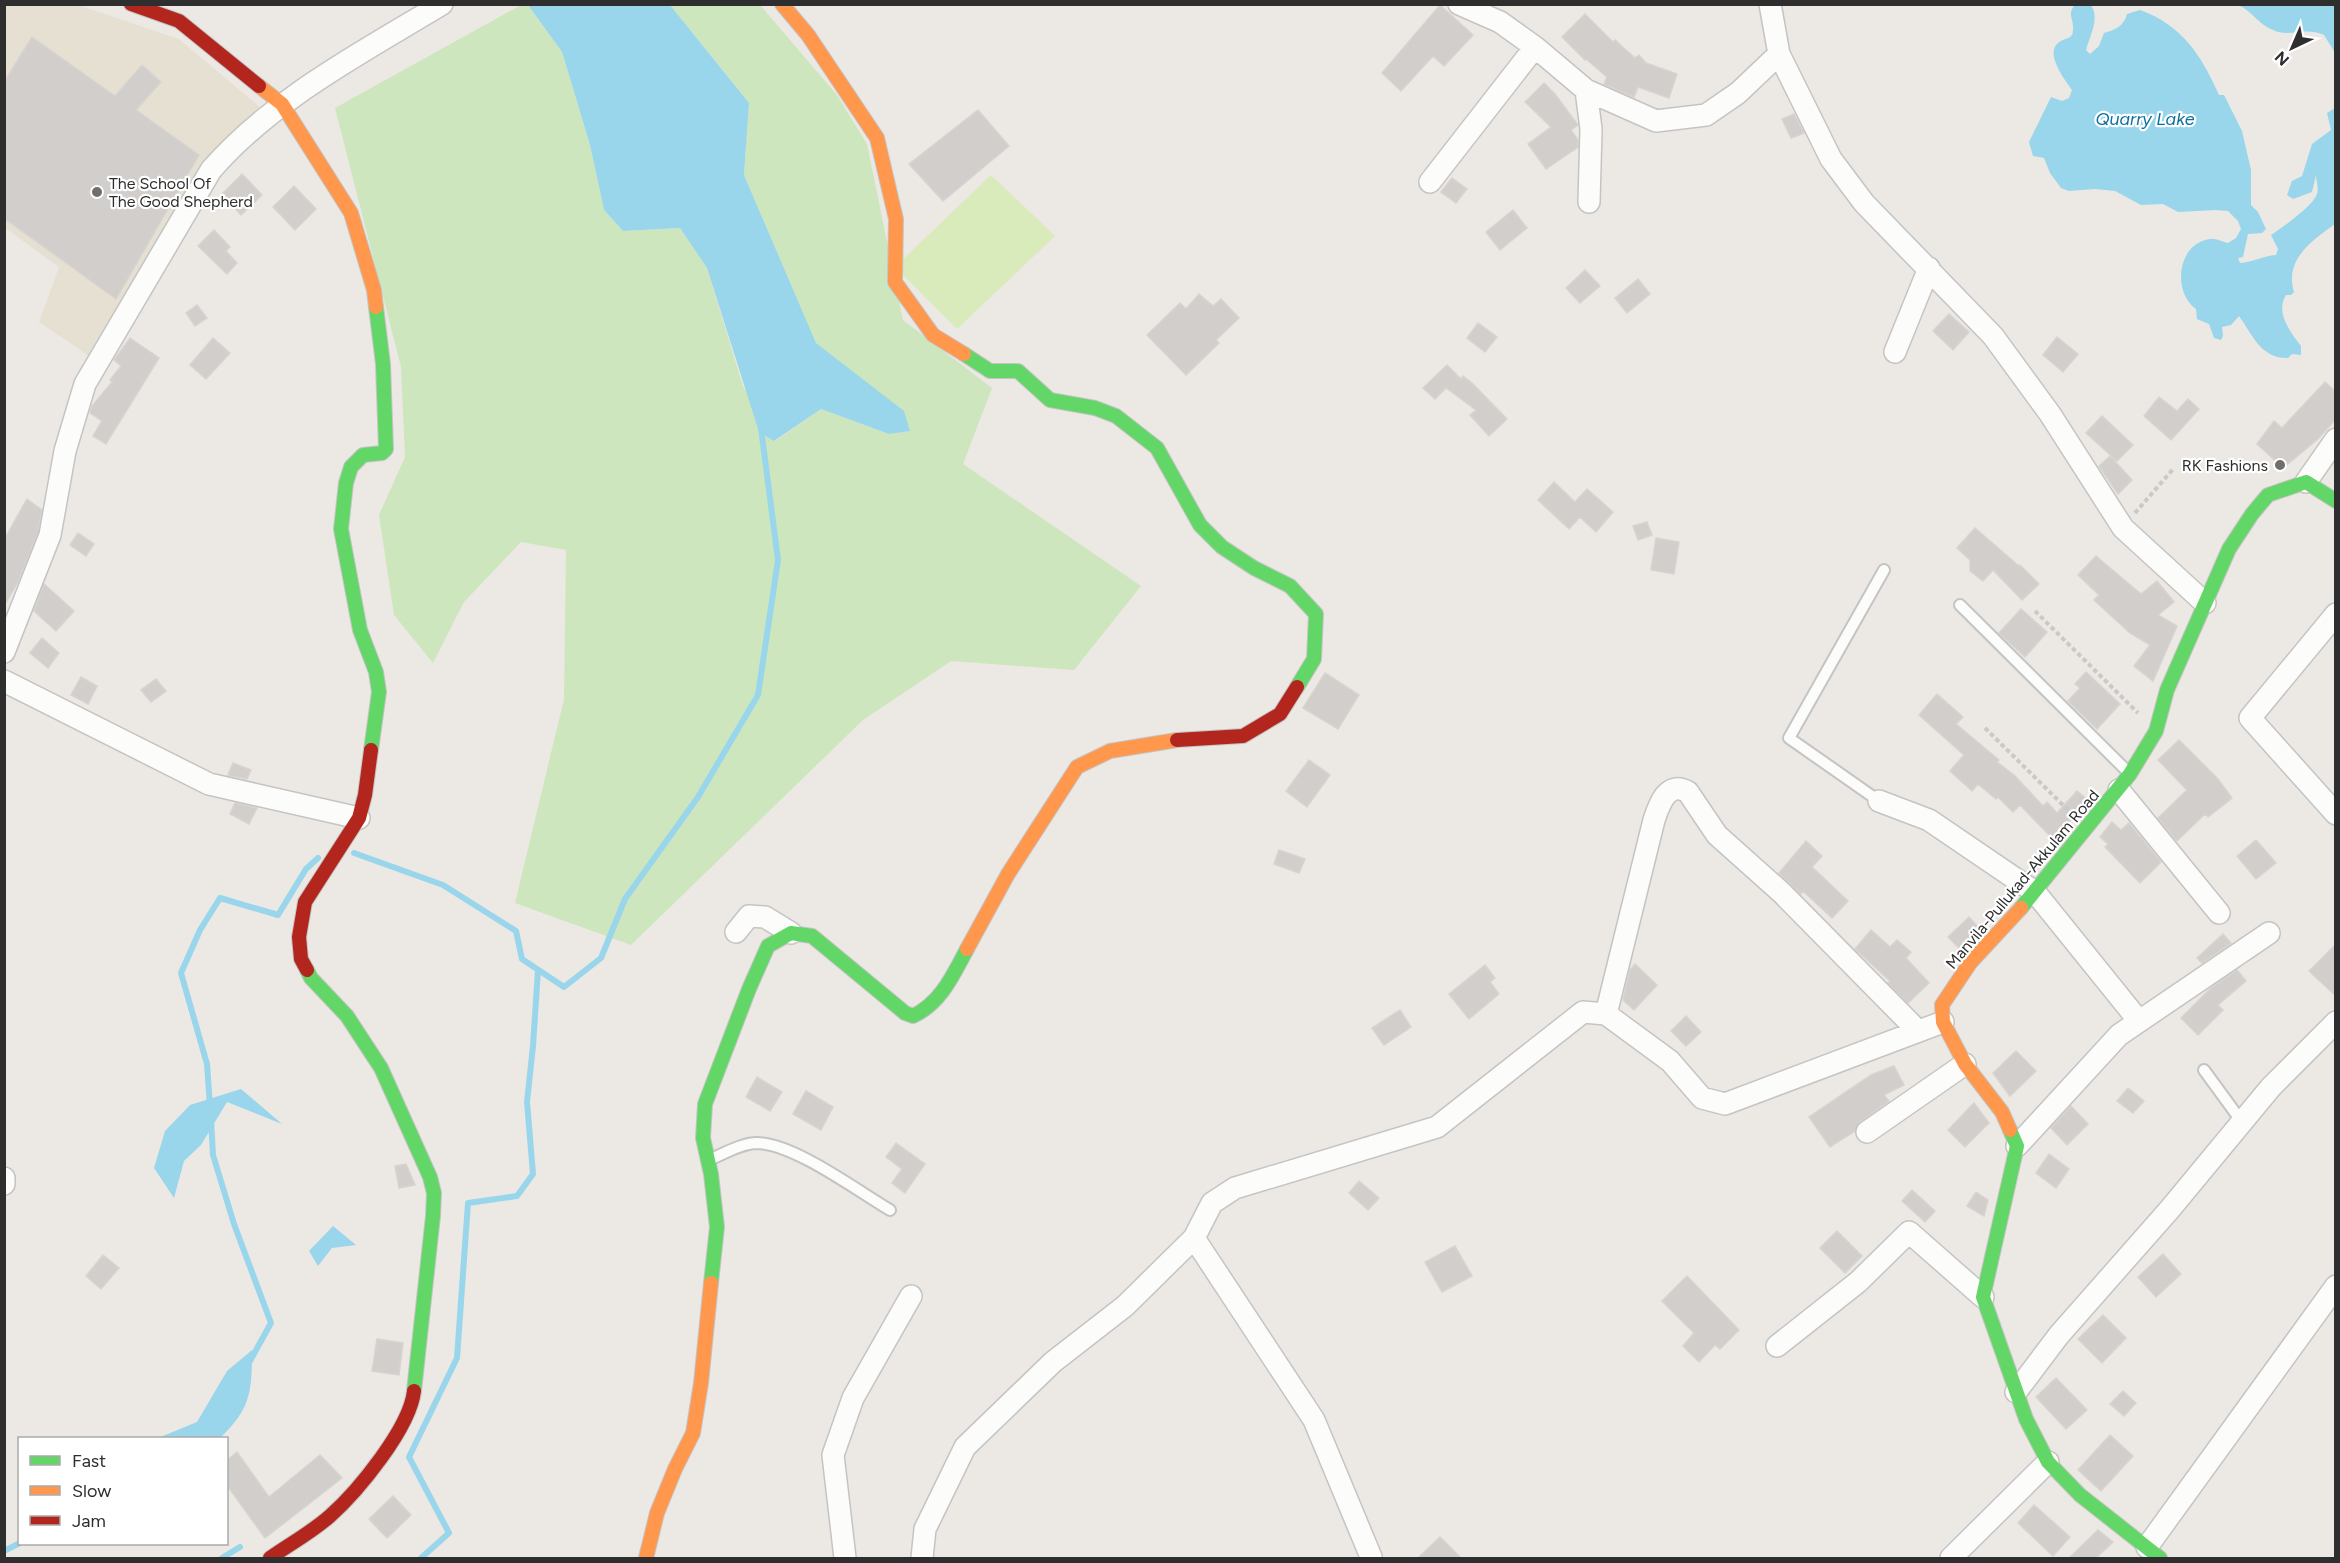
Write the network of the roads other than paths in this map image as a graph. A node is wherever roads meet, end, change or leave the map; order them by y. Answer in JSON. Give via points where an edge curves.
{"nodes":[{"id":1,"x":131,"y":4,"type":"edge"},
{"id":2,"x":442,"y":4,"type":"edge"},
{"id":3,"x":782,"y":4,"type":"edge"},
{"id":4,"x":1460,"y":4,"type":"edge"},
{"id":5,"x":1770,"y":4,"type":"edge"},
{"id":6,"x":1535,"y":47,"type":"junction"},
{"id":7,"x":1779,"y":54,"type":"junction"},
{"id":8,"x":1586,"y":90,"type":"junction"},
{"id":9,"x":282,"y":104,"type":"junction"},
{"id":10,"x":1430,"y":182,"type":"dead end"},
{"id":11,"x":1589,"y":202,"type":"dead end"},
{"id":12,"x":1929,"y":268,"type":"junction"},
{"id":13,"x":1895,"y":352,"type":"dead end"},
{"id":14,"x":2336,"y":439,"type":"edge"},
{"id":15,"x":2306,"y":482,"type":"junction"},
{"id":16,"x":2336,"y":501,"type":"edge"},
{"id":17,"x":1884,"y":570,"type":"dead end"},
{"id":18,"x":2205,"y":603,"type":"junction"},
{"id":19,"x":1960,"y":605,"type":"dead end"},
{"id":20,"x":2336,"y":614,"type":"edge"},
{"id":21,"x":4,"y":652,"type":"edge"},
{"id":22,"x":4,"y":681,"type":"edge"},
{"id":23,"x":2124,"y":782,"type":"junction"},
{"id":24,"x":2328,"y":791,"type":"edge"},
{"id":25,"x":1880,"y":801,"type":"joint"},
{"id":26,"x":2336,"y":814,"type":"edge"},
{"id":27,"x":358,"y":819,"type":"junction"},
{"id":28,"x":2035,"y":892,"type":"junction"},
{"id":29,"x":2218,"y":913,"type":"dead end"},
{"id":30,"x":736,"y":932,"type":"dead end"},
{"id":31,"x":791,"y":933,"type":"junction"},
{"id":32,"x":2269,"y":933,"type":"dead end"},
{"id":33,"x":1606,"y":1014,"type":"junction"},
{"id":34,"x":2139,"y":1021,"type":"junction"},
{"id":35,"x":1943,"y":1022,"type":"junction"},
{"id":36,"x":2336,"y":1022,"type":"edge"},
{"id":37,"x":1918,"y":1031,"type":"junction"},
{"id":38,"x":1965,"y":1064,"type":"junction"},
{"id":39,"x":2204,"y":1070,"type":"dead end"},
{"id":40,"x":2242,"y":1122,"type":"junction"},
{"id":41,"x":1867,"y":1132,"type":"dead end"},
{"id":42,"x":2017,"y":1146,"type":"junction"},
{"id":43,"x":708,"y":1160,"type":"junction"},
{"id":44,"x":4,"y":1178,"type":"edge"},
{"id":45,"x":4,"y":1184,"type":"edge"},
{"id":46,"x":890,"y":1210,"type":"dead end"},
{"id":47,"x":1194,"y":1238,"type":"junction"},
{"id":48,"x":2336,"y":1286,"type":"edge"},
{"id":49,"x":911,"y":1296,"type":"dead end"},
{"id":50,"x":1983,"y":1297,"type":"junction"},
{"id":51,"x":1777,"y":1346,"type":"dead end"},
{"id":52,"x":2016,"y":1392,"type":"junction"},
{"id":53,"x":2048,"y":1462,"type":"junction"},
{"id":54,"x":2153,"y":1553,"type":"edge"},
{"id":55,"x":1371,"y":1557,"type":"dead end"},
{"id":56,"x":270,"y":1558,"type":"edge"},
{"id":57,"x":646,"y":1558,"type":"edge"},
{"id":58,"x":845,"y":1558,"type":"edge"},
{"id":59,"x":922,"y":1558,"type":"edge"},
{"id":60,"x":1951,"y":1558,"type":"edge"}],
"edges":[{"from":1,"to":9,"type":"street","via":[[179,21]]},
{"from":2,"to":9,"type":"street"},
{"from":3,"to":31,"type":"street","via":[[808,35],[877,138],[896,219],[895,282],[933,335],[990,371],[1018,371],[1050,400],[1116,416],[1157,448],[1200,525],[1222,547],[1290,586],[1316,614],[1314,659],[1280,714],[1243,736],[1169,740],[1110,752],[1077,767],[1008,874],[949,983],[928,1009],[913,1016],[905,1013],[812,936]]},
{"from":4,"to":6,"type":"street","via":[[1500,22]]},
{"from":5,"to":7,"type":"street"},
{"from":6,"to":8,"type":"street"},
{"from":6,"to":10,"type":"street"},
{"from":7,"to":8,"type":"street","via":[[1738,93],[1706,114],[1656,121]]},
{"from":7,"to":12,"type":"street","via":[[1831,159],[1864,203]]},
{"from":8,"to":11,"type":"street","via":[[1591,129]]},
{"from":9,"to":21,"type":"street","via":[[230,148],[211,170],[85,384],[65,451],[50,535]]},
{"from":9,"to":27,"type":"street","via":[[351,213],[374,290],[383,364],[386,449],[363,455],[351,467],[341,529],[360,630],[379,692]]},
{"from":12,"to":13,"type":"street"},
{"from":12,"to":18,"type":"street","via":[[1993,336],[2050,414],[2123,528]]},
{"from":14,"to":15,"type":"street"},
{"from":15,"to":16,"type":"street"},
{"from":15,"to":18,"type":"street","name":"Manvila-Pullukad-Akkulam Road","via":[[2268,495],[2229,549]]},
{"from":17,"to":25,"type":"lane","via":[[1789,738]]},
{"from":18,"to":23,"type":"street","name":"Manvila-Pullukad-Akkulam Road","via":[[2168,690],[2156,731]]},
{"from":19,"to":23,"type":"lane"},
{"from":20,"to":24,"type":"street","via":[[2250,718]]},
{"from":22,"to":27,"type":"street","via":[[209,784]]},
{"from":23,"to":28,"type":"street","name":"Manvila-Pullukad-Akkulam Road"},
{"from":23,"to":29,"type":"street"},
{"from":24,"to":26,"type":"street"},
{"from":25,"to":28,"type":"street","via":[[1929,820]]},
{"from":27,"to":56,"type":"street","via":[[305,902],[299,937],[301,959],[311,978],[347,1016],[381,1068],[430,1177],[434,1193],[413,1398],[398,1432],[371,1471],[330,1516]]},
{"from":28,"to":34,"type":"street"},
{"from":28,"to":35,"type":"street","name":"Manvila-Pullukad-Akkulam Road","via":[[1970,963],[1942,1005]]},
{"from":30,"to":31,"type":"street","via":[[749,916],[765,917]]},
{"from":31,"to":43,"type":"street","via":[[768,946],[705,1104],[703,1138]]},
{"from":32,"to":34,"type":"street"},
{"from":33,"to":37,"type":"street","via":[[1670,1061],[1702,1098],[1725,1104]]},
{"from":33,"to":37,"type":"street","via":[[1654,820],[1663,796],[1682,789],[1717,835],[1782,892]]},
{"from":33,"to":47,"type":"street","via":[[1582,1012],[1437,1126],[1234,1188],[1212,1203]]},
{"from":34,"to":42,"type":"street","via":[[2119,1035]]},
{"from":35,"to":37,"type":"street"},
{"from":35,"to":38,"type":"street"},
{"from":36,"to":40,"type":"street"},
{"from":38,"to":41,"type":"street"},
{"from":38,"to":42,"type":"street","via":[[2002,1113]]},
{"from":39,"to":40,"type":"lane"},
{"from":40,"to":52,"type":"street","via":[[2058,1335]]},
{"from":42,"to":50,"type":"street"},
{"from":43,"to":46,"type":"lane","via":[[755,1143],[768,1144],[798,1154]]},
{"from":43,"to":57,"type":"street","via":[[717,1227],[693,1432],[657,1513]]},
{"from":44,"to":45,"type":"street"},
{"from":47,"to":55,"type":"street","via":[[1314,1420]]},
{"from":47,"to":59,"type":"street","via":[[1125,1306],[1053,1362],[965,1447],[926,1529]]},
{"from":48,"to":54,"type":"street"},
{"from":49,"to":58,"type":"street","via":[[853,1398],[833,1455]]},
{"from":50,"to":51,"type":"street","via":[[1909,1232],[1858,1282]]},
{"from":50,"to":52,"type":"street"},
{"from":52,"to":53,"type":"street"},
{"from":53,"to":54,"type":"street","via":[[2080,1494]]},
{"from":53,"to":60,"type":"street"}]}
